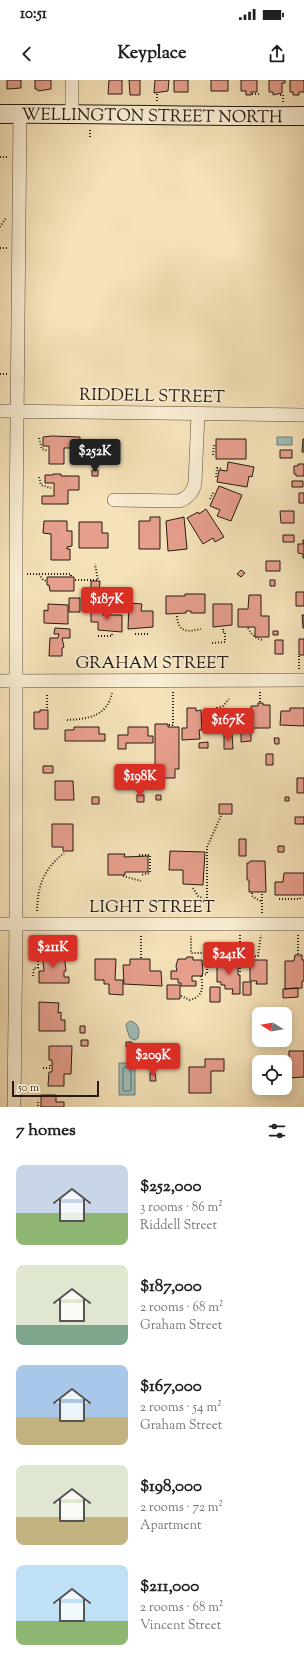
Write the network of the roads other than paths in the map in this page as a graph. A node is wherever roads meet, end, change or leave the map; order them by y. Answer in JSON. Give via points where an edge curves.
{"nodes":[{"id":1,"x":72,"y":80,"type":"edge"},
{"id":2,"x":0,"y":114,"type":"edge"},
{"id":3,"x":20,"y":114,"type":"junction"},
{"id":4,"x":72,"y":114,"type":"junction"},
{"id":5,"x":304,"y":116,"type":"edge"},
{"id":6,"x":0,"y":411,"type":"edge"},
{"id":7,"x":17,"y":412,"type":"junction"},
{"id":8,"x":198,"y":414,"type":"junction"},
{"id":9,"x":304,"y":415,"type":"edge"},
{"id":10,"x":114,"y":500,"type":"dead end"},
{"id":11,"x":16,"y":680,"type":"junction"},
{"id":12,"x":304,"y":680,"type":"edge"},
{"id":13,"x":0,"y":681,"type":"edge"},
{"id":14,"x":0,"y":924,"type":"edge"},
{"id":15,"x":16,"y":924,"type":"junction"},
{"id":16,"x":301,"y":928,"type":"edge"},
{"id":17,"x":14,"y":1107,"type":"edge"}],
"edges":[{"from":1,"to":4,"type":"street"},
{"from":2,"to":3,"type":"main road","name":"WELLINGTON STREET NORTH"},
{"from":3,"to":4,"type":"main road","name":"WELLINGTON STREET NORTH"},
{"from":3,"to":7,"type":"street"},
{"from":4,"to":5,"type":"main road","name":"WELLINGTON STREET NORTH"},
{"from":6,"to":7,"type":"street","name":"RIDDELL STREET"},
{"from":7,"to":8,"type":"street","name":"RIDDELL STREET"},
{"from":7,"to":11,"type":"street"},
{"from":8,"to":9,"type":"street","name":"RIDDELL STREET"},
{"from":8,"to":10,"type":"street","via":[[196,483],[190,494],[179,501]]},
{"from":11,"to":12,"type":"street","name":"GRAHAM STREET"},
{"from":11,"to":13,"type":"street","name":"GRAHAM STREET"},
{"from":11,"to":15,"type":"street"},
{"from":14,"to":15,"type":"street","name":"LIGHT STREET"},
{"from":15,"to":16,"type":"street","name":"LIGHT STREET"},
{"from":15,"to":17,"type":"street"}]}
